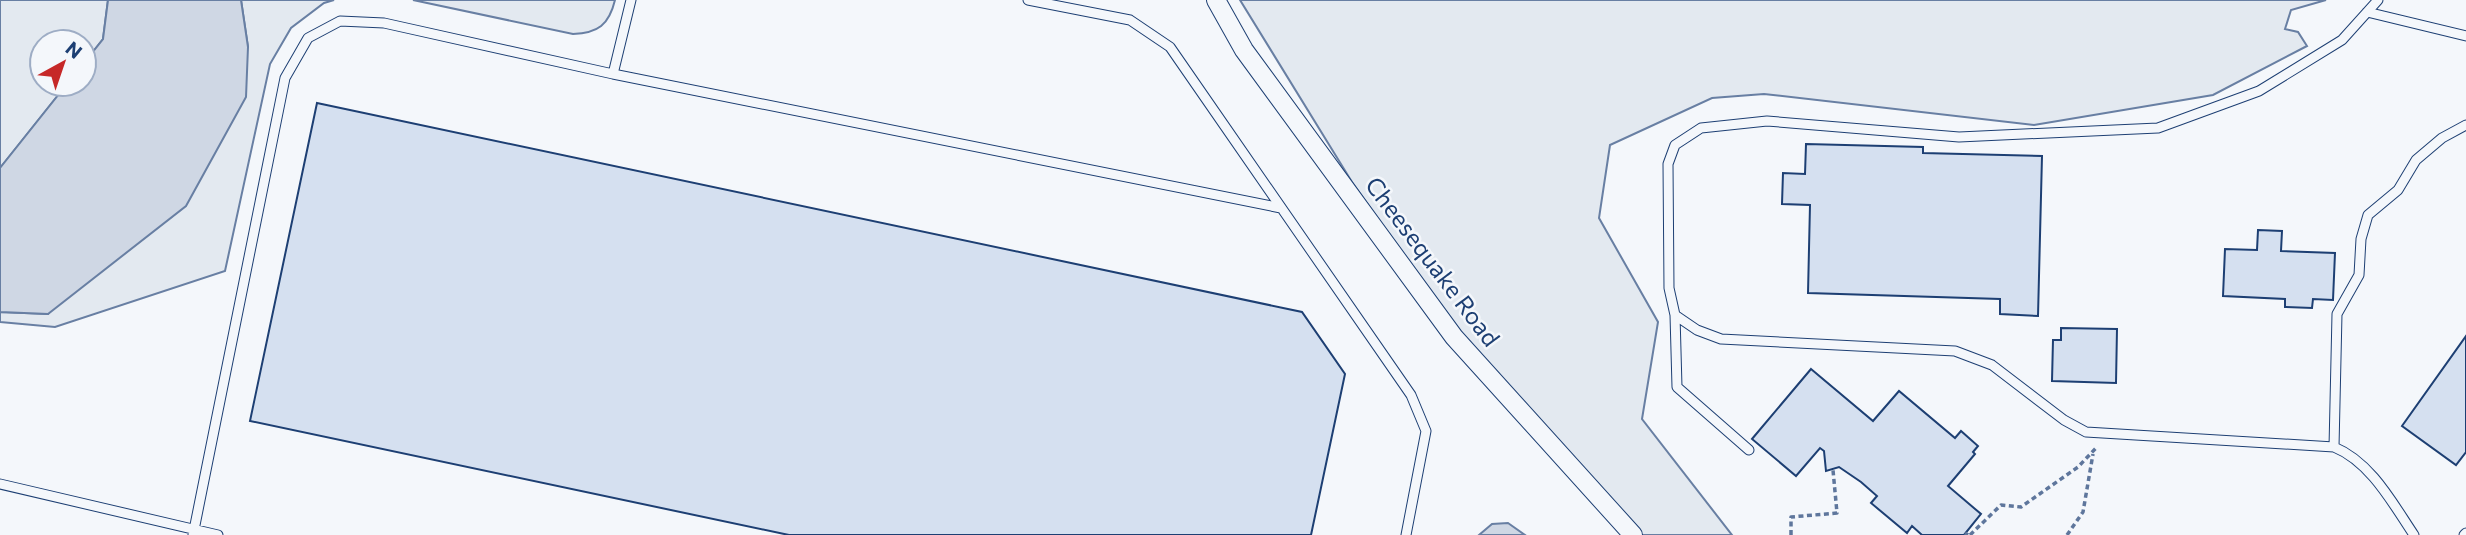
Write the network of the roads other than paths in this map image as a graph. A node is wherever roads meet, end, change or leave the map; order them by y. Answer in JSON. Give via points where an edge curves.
{"nodes":[{"id":1,"x":631,"y":0,"type":"edge"},
{"id":2,"x":1028,"y":0,"type":"edge"},
{"id":3,"x":1216,"y":0,"type":"edge"},
{"id":4,"x":2378,"y":0,"type":"edge"},
{"id":5,"x":2367,"y":12,"type":"junction"},
{"id":6,"x":2466,"y":36,"type":"edge"},
{"id":7,"x":613,"y":74,"type":"junction"},
{"id":8,"x":2466,"y":125,"type":"edge"},
{"id":9,"x":1281,"y":208,"type":"junction"},
{"id":10,"x":1675,"y":316,"type":"junction"},
{"id":11,"x":2334,"y":447,"type":"junction"},
{"id":12,"x":1749,"y":450,"type":"dead end"},
{"id":13,"x":0,"y":484,"type":"edge"},
{"id":14,"x":194,"y":532,"type":"edge"},
{"id":15,"x":218,"y":535,"type":"edge"},
{"id":16,"x":1406,"y":535,"type":"edge"},
{"id":17,"x":1633,"y":535,"type":"edge"},
{"id":18,"x":2414,"y":535,"type":"edge"}],
"edges":[{"from":1,"to":7,"type":"lane"},
{"from":2,"to":9,"type":"lane","via":[[1130,20],[1170,47]]},
{"from":3,"to":17,"type":"street","name":"Cheesequake Road","via":[[1244,50],[1454,337]]},
{"from":4,"to":5,"type":"lane"},
{"from":5,"to":6,"type":"lane"},
{"from":5,"to":10,"type":"lane","via":[[2342,40],[2259,91],[2158,128],[1959,137],[1767,121],[1701,128],[1675,145],[1668,164],[1669,289]]},
{"from":7,"to":9,"type":"lane"},
{"from":7,"to":14,"type":"lane","via":[[384,23],[340,21],[308,38],[285,78]]},
{"from":8,"to":11,"type":"lane","via":[[2416,160],[2398,190],[2368,215],[2359,275],[2337,314]]},
{"from":9,"to":16,"type":"lane","via":[[1410,395],[1426,431]]},
{"from":10,"to":11,"type":"lane","via":[[1721,339],[1955,351],[1992,365],[2086,432]]},
{"from":10,"to":12,"type":"lane","via":[[1677,387]]},
{"from":11,"to":18,"type":"lane","via":[[2376,479]]},
{"from":13,"to":14,"type":"lane"},
{"from":14,"to":15,"type":"lane"}]}
